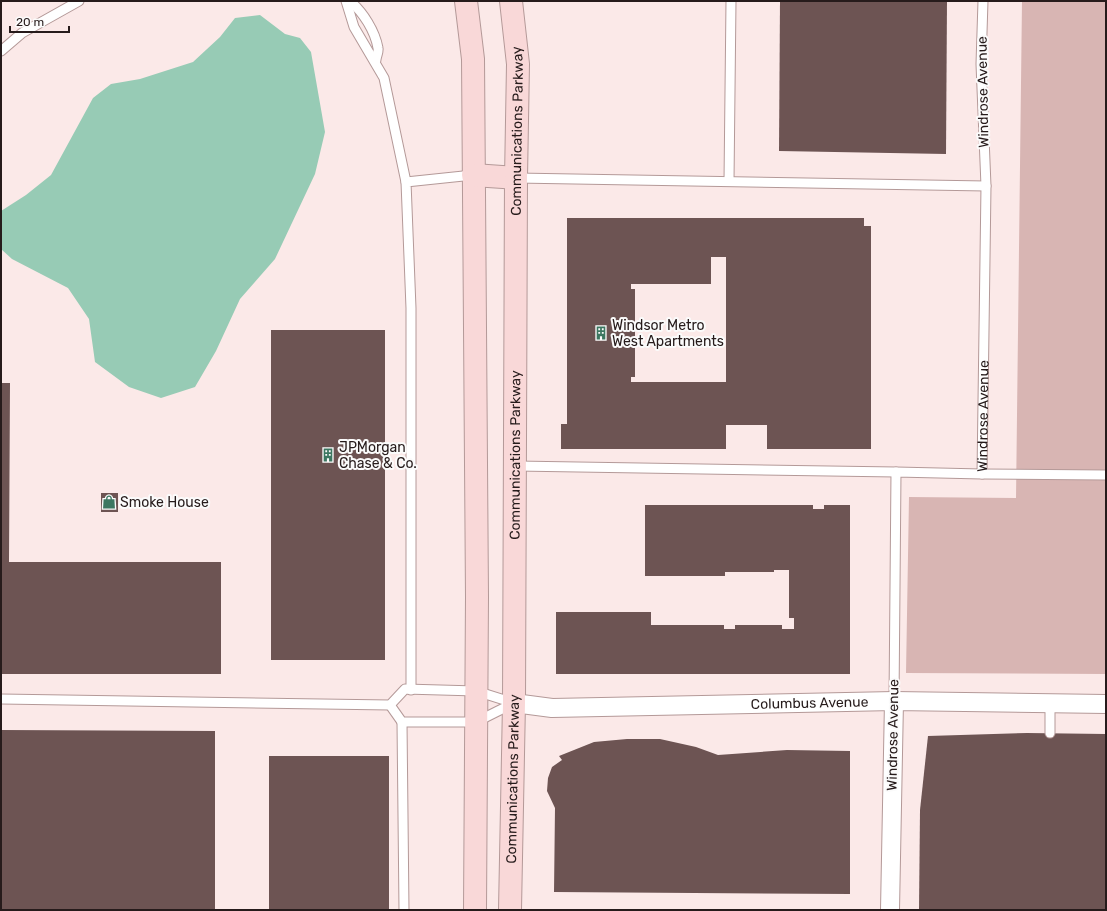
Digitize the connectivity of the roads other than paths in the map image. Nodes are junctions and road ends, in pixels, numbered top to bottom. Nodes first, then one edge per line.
1 (79, 1) edge
2 (346, 1) edge
3 (350, 1) edge
4 (466, 1) edge
5 (511, 1) edge
6 (731, 1) edge
7 (983, 1) edge
8 (1, 51) edge
9 (376, 60) junction
10 (473, 175) junction
11 (516, 178) junction
12 (729, 181) junction
13 (406, 182) junction
14 (986, 186) junction
15 (516, 466) junction
16 (896, 472) junction
17 (982, 474) junction
18 (1106, 475) edge
19 (411, 690) junction
20 (476, 691) junction
21 (1, 699) edge
22 (894, 701) junction
23 (514, 703) junction
24 (1050, 703) junction
25 (1106, 704) edge
26 (390, 705) junction
27 (402, 722) junction
28 (476, 722) junction
29 (1050, 733) dead end
30 (404, 910) edge
31 (475, 910) edge
32 (510, 910) edge
33 (890, 910) edge

1 - 8 lane
2 - 9 lane
3 - 9 lane
4 - 10 street
5 - 11 street, Communications Parkway
6 - 12 lane
7 - 14 lane, Windrose Avenue
9 - 13 lane
10 - 11 street
10 - 13 lane
10 - 20 street
11 - 12 lane
11 - 15 street, Communications Parkway
12 - 14 lane
13 - 19 lane
14 - 17 lane, Windrose Avenue
15 - 16 lane
15 - 23 street, Communications Parkway
16 - 17 lane, Windrose Avenue
16 - 22 lane, Windrose Avenue
17 - 18 lane
19 - 20 lane
19 - 26 lane
20 - 23 lane
20 - 28 street
21 - 26 lane
22 - 23 street, Columbus Avenue
22 - 24 street, Columbus Avenue
22 - 33 street, Windrose Avenue
23 - 28 lane
23 - 32 street, Communications Parkway
24 - 25 street, Columbus Avenue
24 - 29 lane
26 - 27 lane
27 - 28 lane
27 - 30 lane
28 - 31 street

